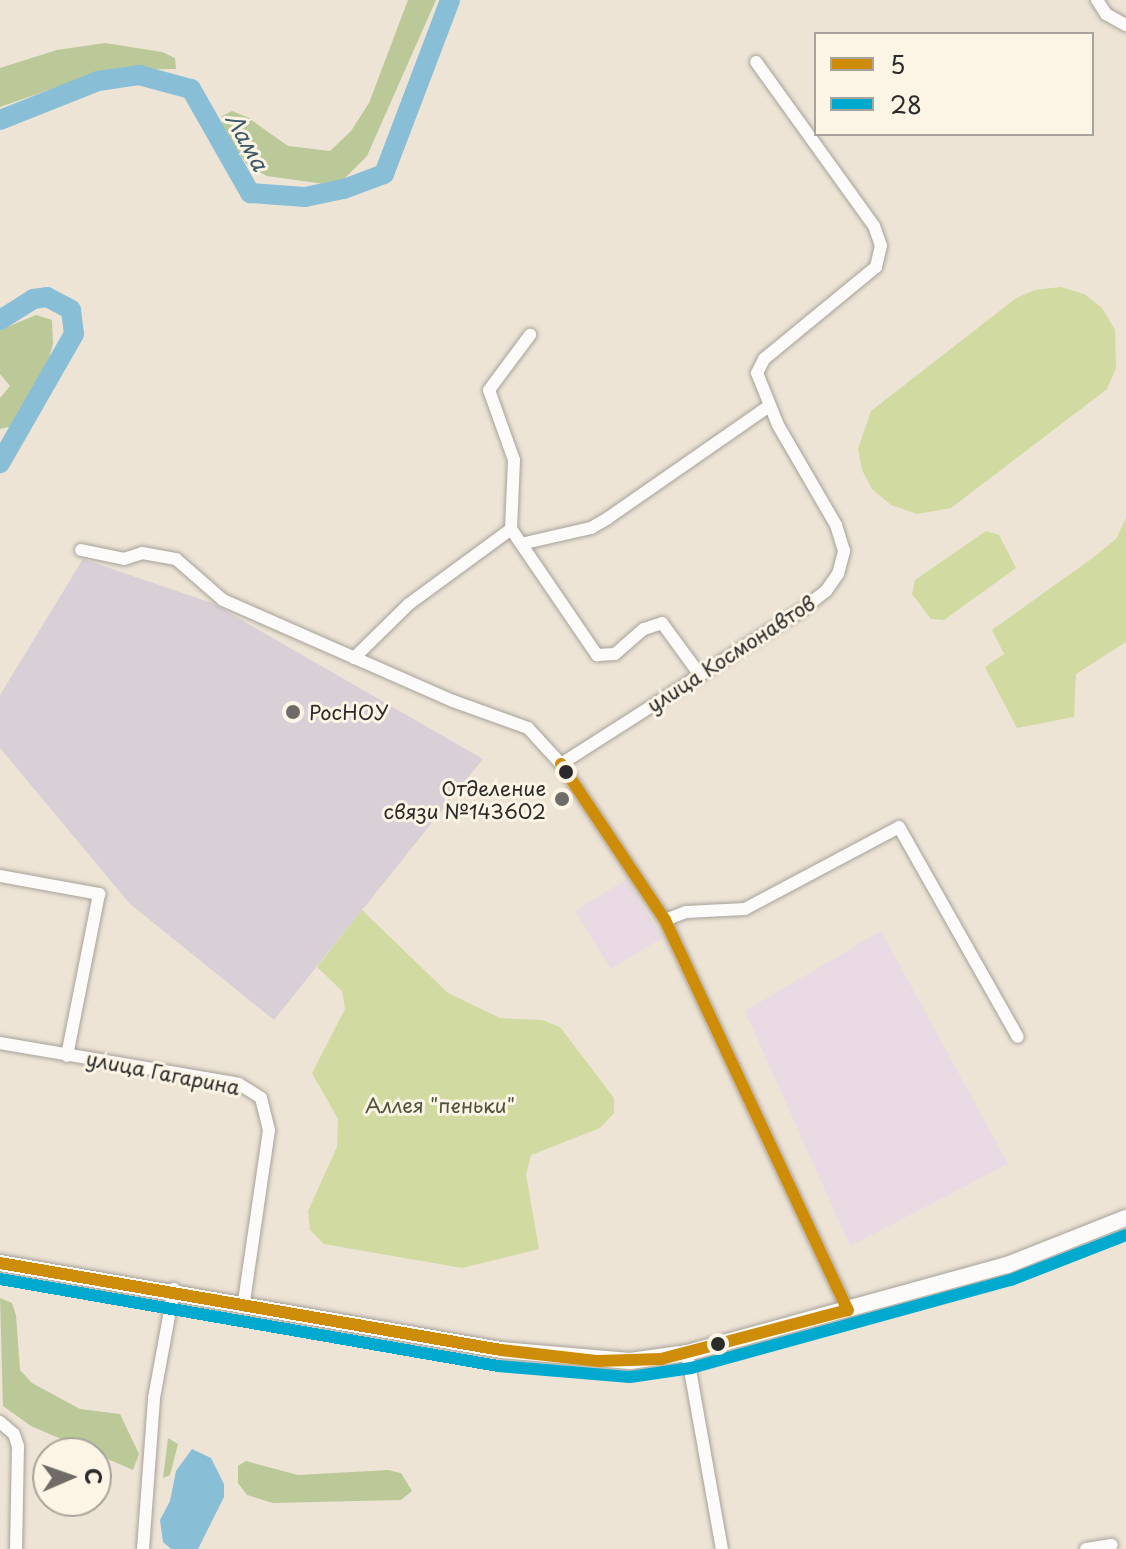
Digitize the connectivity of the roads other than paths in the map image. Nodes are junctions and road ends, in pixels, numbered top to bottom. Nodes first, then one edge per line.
1 (1097, 0) edge
2 (1126, 25) edge
3 (756, 62) dead end
4 (530, 335) dead end
5 (769, 406) junction
6 (511, 529) junction
7 (525, 543) junction
8 (81, 550) dead end
9 (354, 658) junction
10 (700, 675) junction
11 (561, 764) junction
12 (0, 876) edge
13 (665, 920) junction
14 (1018, 1037) dead end
15 (0, 1043) edge
16 (67, 1056) junction
17 (1126, 1218) edge
18 (0, 1263) edge
19 (174, 1289) junction
20 (244, 1302) junction
21 (848, 1310) junction
22 (687, 1353) junction
23 (0, 1422) edge
24 (1112, 1545) dead end
25 (16, 1549) edge
26 (143, 1549) edge
27 (722, 1549) edge
28 (1086, 1549) edge

1 - 2 street
3 - 5 street, улица Космонавтов
4 - 6 street
5 - 7 street
5 - 10 street, улица Космонавтов
6 - 7 street
6 - 9 street
7 - 10 street
8 - 9 street
9 - 11 street
10 - 11 street, улица Космонавтов
11 - 13 street
12 - 16 street
13 - 14 street
13 - 21 street
15 - 16 street, улица Гагарина
16 - 20 street, улица Гагарина
17 - 21 main road
18 - 19 main road
19 - 20 main road
19 - 26 street
20 - 22 main road
21 - 22 main road
22 - 27 street
23 - 25 street
24 - 28 street

